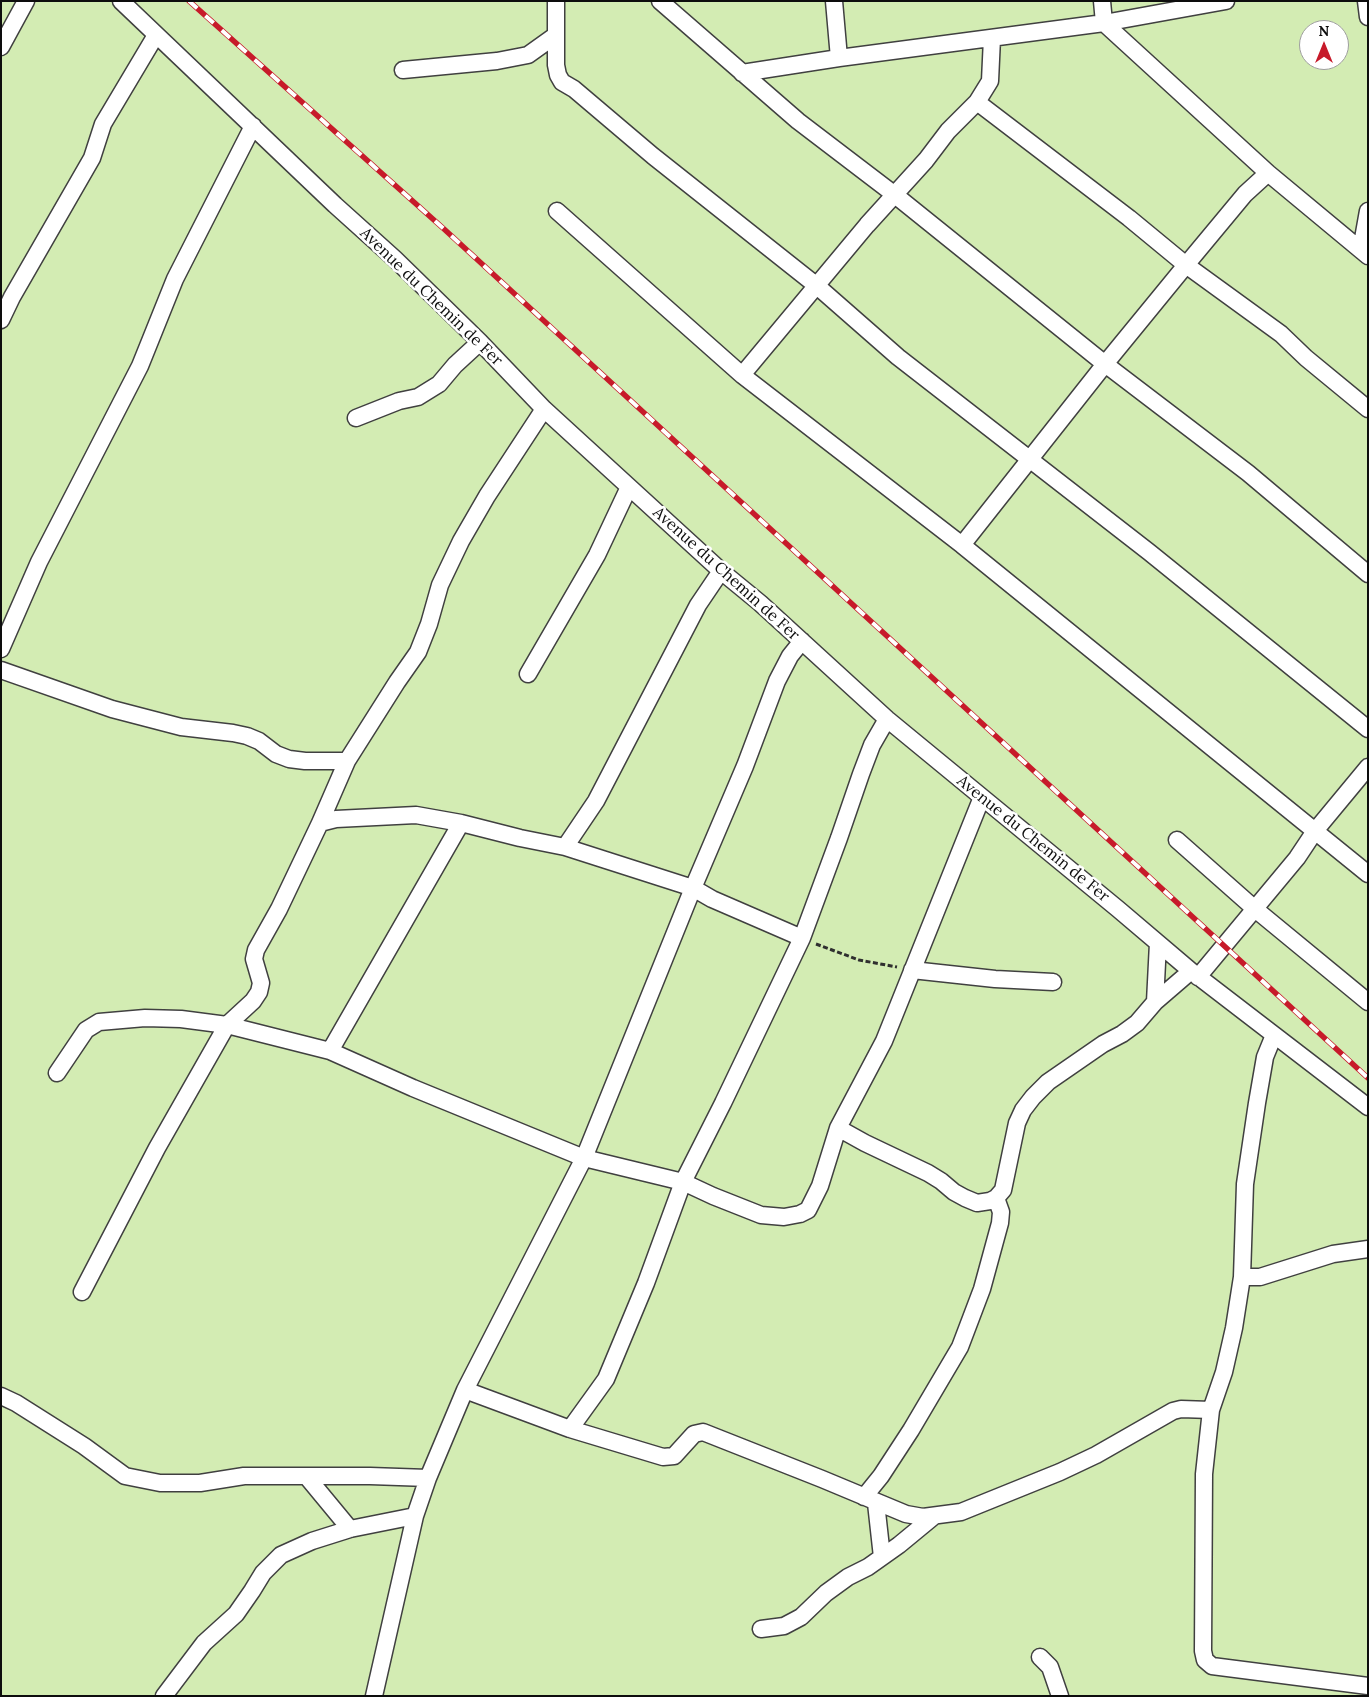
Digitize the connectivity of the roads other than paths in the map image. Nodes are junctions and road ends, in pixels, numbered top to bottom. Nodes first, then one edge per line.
1 (26, 1) edge
2 (121, 1) edge
3 (556, 1) edge
4 (660, 1) edge
5 (834, 1) edge
6 (1102, 1) edge
7 (1226, 1) edge
8 (1366, 1) edge
9 (1368, 17) edge
10 (1104, 23) junction
11 (156, 35) junction
12 (556, 35) junction
13 (992, 38) junction
14 (1, 47) edge
15 (839, 58) junction
16 (402, 70) dead end
17 (742, 73) junction
18 (976, 102) junction
19 (253, 126) junction
20 (1268, 172) junction
21 (895, 195) junction
22 (557, 211) dead end
23 (1368, 211) edge
24 (1364, 253) edge
25 (1186, 265) junction
26 (817, 286) junction
27 (1, 320) edge
28 (480, 342) junction
29 (1105, 364) junction
30 (742, 375) junction
31 (544, 409) junction
32 (1368, 409) edge
33 (356, 418) dead end
34 (1030, 459) junction
35 (629, 488) junction
36 (962, 546) junction
37 (721, 571) junction
38 (1368, 574) edge
39 (802, 641) junction
40 (1, 649) edge
41 (1, 670) edge
42 (528, 674) dead end
43 (888, 719) junction
44 (1368, 729) edge
45 (347, 761) junction
46 (1368, 767) edge
47 (982, 797) junction
48 (320, 823) junction
49 (461, 823) junction
50 (1315, 831) junction
51 (1177, 840) dead end
52 (565, 846) junction
53 (1368, 874) edge
54 (693, 888) junction
55 (1255, 909) junction
56 (802, 938) junction
57 (1158, 943) junction
58 (912, 970) junction
59 (1194, 974) junction
60 (1053, 982) dead end
61 (1155, 1002) junction
62 (1368, 1002) edge
63 (227, 1024) junction
64 (1274, 1035) junction
65 (330, 1051) junction
66 (56, 1073) dead end
67 (1368, 1107) edge
68 (838, 1128) junction
69 (584, 1158) junction
70 (683, 1182) junction
71 (996, 1198) junction
72 (1368, 1249) edge
73 (1242, 1277) junction
74 (82, 1292) dead end
75 (466, 1390) junction
76 (1, 1396) edge
77 (1211, 1410) junction
78 (570, 1429) junction
79 (307, 1477) junction
80 (428, 1478) junction
81 (870, 1500) junction
82 (415, 1516) junction
83 (932, 1517) junction
84 (350, 1529) junction
85 (882, 1557) junction
86 (761, 1629) dead end
87 (1040, 1657) dead end
88 (1368, 1686) edge
89 (164, 1696) edge
90 (374, 1696) edge
91 (1060, 1696) edge

1 - 14 street
2 - 11 street, Avenue du Chemin de Fer
3 - 12 street
4 - 17 street
5 - 15 street
6 - 10 street
7 - 10 street
8 - 9 street
10 - 13 street
10 - 20 street
11 - 19 street, Avenue du Chemin de Fer
11 - 27 street
12 - 16 street
12 - 26 street
13 - 15 street
13 - 18 street
15 - 17 street
17 - 21 street
18 - 21 street
18 - 25 street
19 - 28 street, Avenue du Chemin de Fer
19 - 40 street
20 - 24 street
20 - 25 street
21 - 26 street
21 - 29 street
22 - 30 street
23 - 24 street
25 - 29 street
25 - 32 street
26 - 30 street
26 - 34 street
28 - 31 street, Avenue du Chemin de Fer
28 - 33 street
29 - 34 street
29 - 38 street
30 - 36 street
31 - 35 street, Avenue du Chemin de Fer
31 - 45 street
34 - 36 street
34 - 44 street
35 - 37 street, Avenue du Chemin de Fer
35 - 42 street
36 - 50 street
37 - 39 street, Avenue du Chemin de Fer
37 - 52 street
39 - 43 street, Avenue du Chemin de Fer
39 - 54 street
41 - 45 street
43 - 47 street, Avenue du Chemin de Fer
43 - 56 street
45 - 48 street
46 - 50 street
47 - 57 street, Avenue du Chemin de Fer
47 - 58 street
48 - 49 street
48 - 63 street
49 - 52 street
49 - 65 street
50 - 53 street
50 - 55 street
51 - 55 street
52 - 54 street
54 - 56 street
54 - 69 street
55 - 59 street
55 - 62 street
56 - 70 street
57 - 59 street, Avenue du Chemin de Fer
57 - 61 street
58 - 60 street
58 - 68 street
59 - 61 street
59 - 64 street, Avenue du Chemin de Fer
61 - 71 street
63 - 65 street
63 - 66 street
63 - 74 street
64 - 67 street, Avenue du Chemin de Fer
64 - 73 street
65 - 69 street
68 - 70 street
68 - 71 street
69 - 70 street
69 - 75 street
70 - 78 street
71 - 81 street
72 - 73 street
73 - 77 street
75 - 78 street
75 - 80 street
76 - 79 street
77 - 83 street
77 - 88 street
78 - 81 street
79 - 80 street
79 - 84 street
80 - 82 street
81 - 83 street
81 - 85 street
82 - 84 street
82 - 90 street
83 - 85 street
84 - 89 street
85 - 86 street
87 - 91 street

